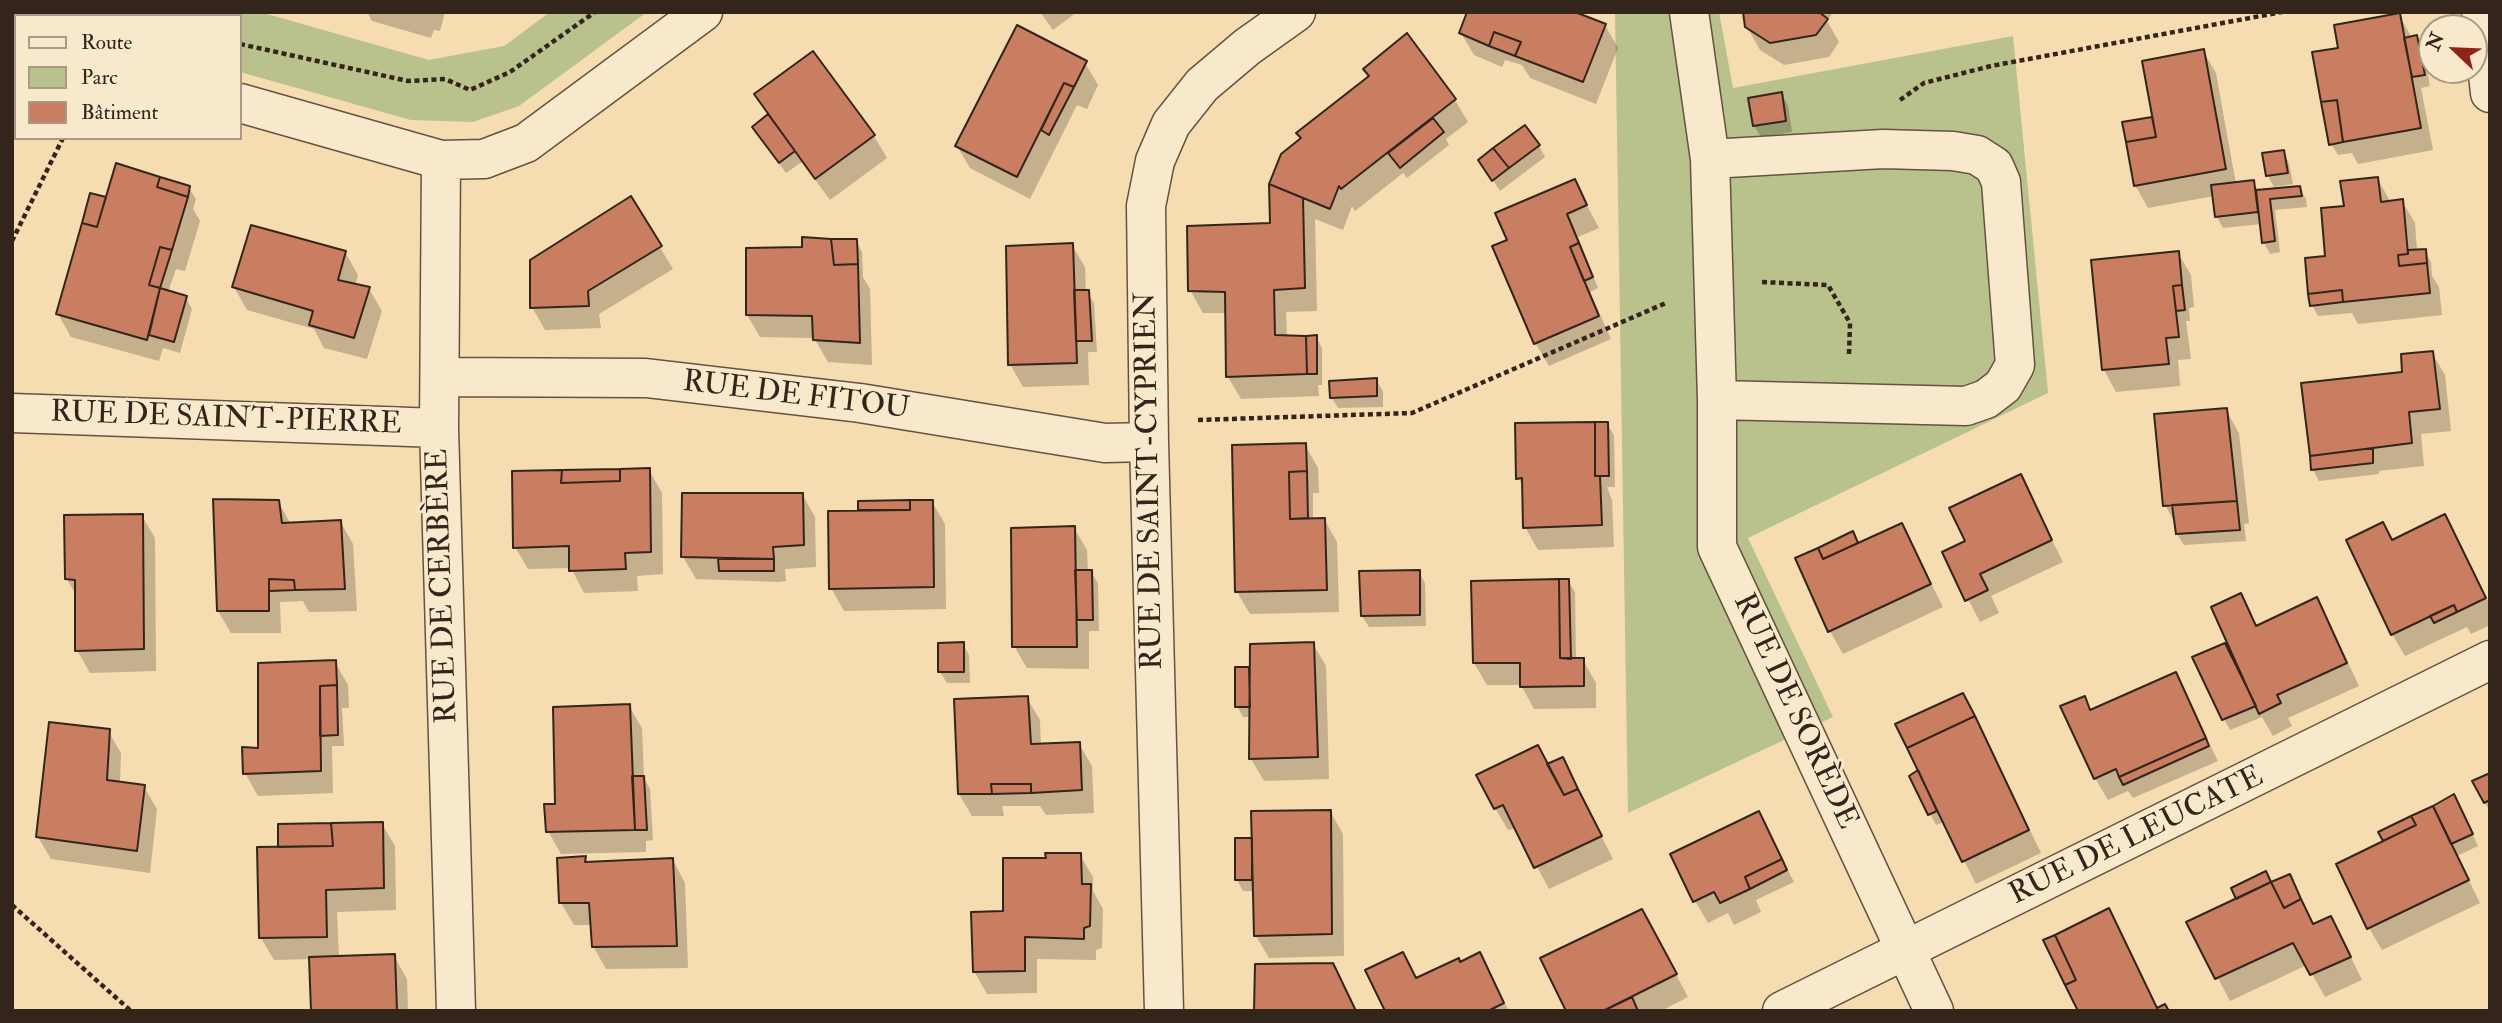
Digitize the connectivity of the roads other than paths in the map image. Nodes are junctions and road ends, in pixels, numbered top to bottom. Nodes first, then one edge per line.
1 (703, 12) edge
2 (1296, 12) edge
3 (1689, 12) edge
4 (2481, 12) edge
5 (2490, 93) edge
6 (242, 104) edge
7 (1710, 159) junction
8 (440, 160) junction
9 (440, 377) junction
10 (1717, 400) junction
11 (12, 413) edge
12 (439, 428) junction
13 (1149, 432) junction
14 (2490, 660) edge
15 (1905, 951) junction
16 (456, 1011) edge
17 (1164, 1011) edge
18 (1782, 1011) edge
19 (1934, 1011) edge

1 - 8 street
2 - 13 street, RUE DE SAINT-CYPRIEN
3 - 7 street, RUE DE SORÈDE
4 - 5 street
6 - 8 street
7 - 10 street, RUE DE SORÈDE
7 - 10 street
8 - 9 street, RUE DE CERBÈRE
9 - 12 street, RUE DE CERBÈRE
9 - 13 street, RUE DE FITOU
10 - 15 street, RUE DE SORÈDE
11 - 12 street, RUE DE SAINT-PIERRE
12 - 16 street, RUE DE CERBÈRE
13 - 17 street, RUE DE SAINT-CYPRIEN
14 - 15 street, RUE DE LEUCATE
15 - 18 street, RUE DE LEUCATE
15 - 19 street, RUE DE SORÈDE

